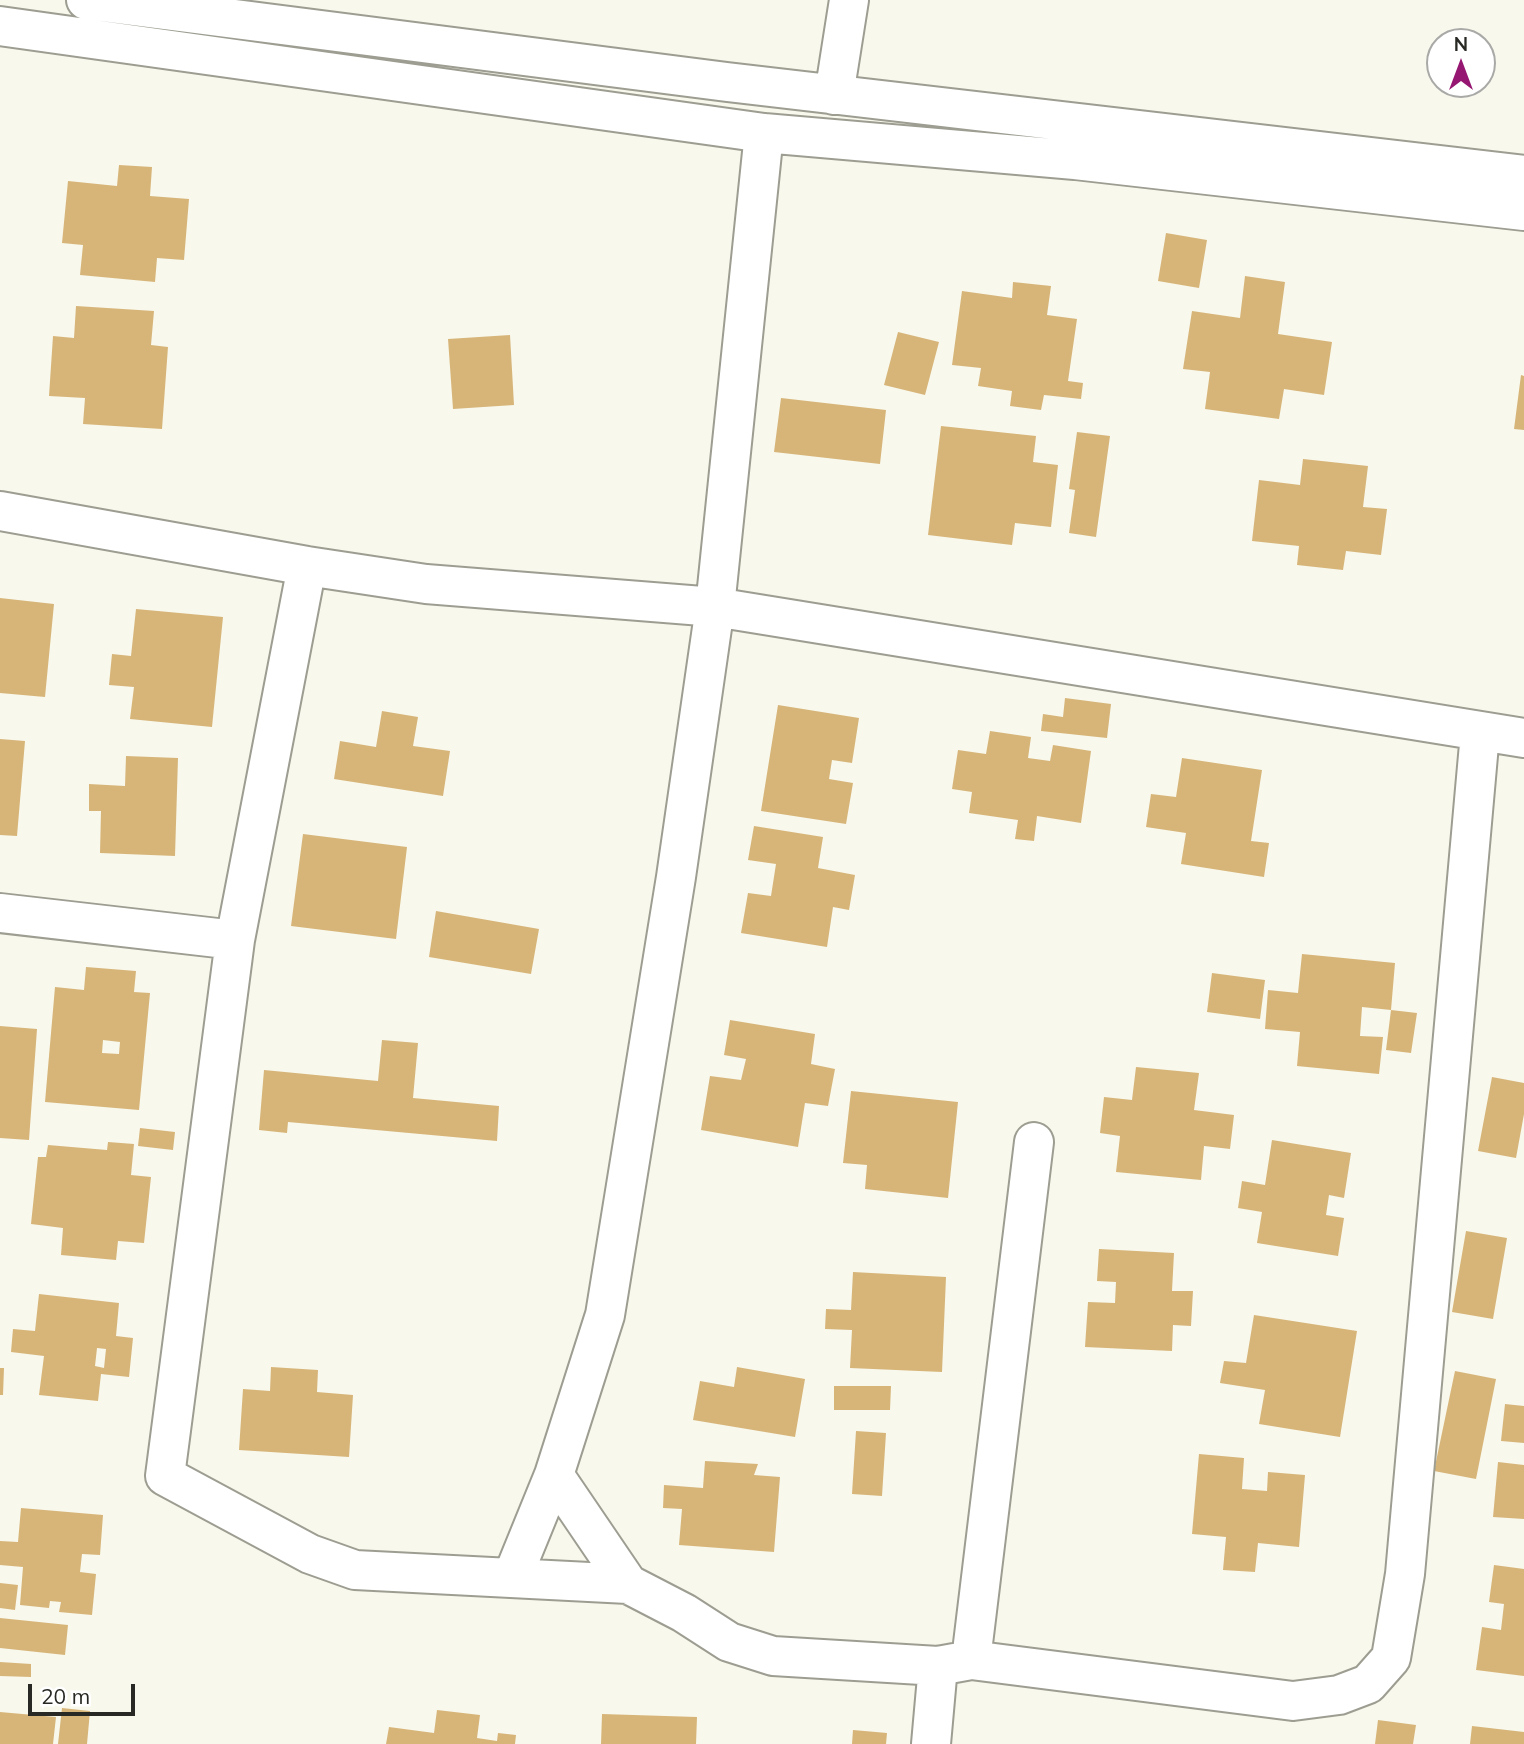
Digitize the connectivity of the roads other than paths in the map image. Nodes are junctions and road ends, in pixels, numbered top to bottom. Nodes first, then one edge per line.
1 (86, 0) edge
2 (849, 0) edge
3 (0, 26) edge
4 (834, 95) junction
5 (764, 133) junction
6 (1524, 175) edge
7 (1524, 211) edge
8 (0, 511) edge
9 (307, 566) junction
10 (715, 607) junction
11 (1480, 733) junction
12 (1524, 738) edge
13 (0, 913) edge
14 (234, 940) junction
15 (1034, 1142) dead end
16 (554, 1475) junction
17 (512, 1578) junction
18 (628, 1584) junction
19 (954, 1663) junction
20 (931, 1744) edge

1 - 4 street
2 - 4 street
3 - 5 street
4 - 6 street
5 - 7 street
5 - 10 street
8 - 9 street
9 - 10 street
9 - 14 street
10 - 11 street
10 - 16 street
11 - 12 street
11 - 19 street
13 - 14 street
14 - 17 street
15 - 19 street
16 - 17 street
16 - 18 street
17 - 18 street
18 - 19 street
19 - 20 street

